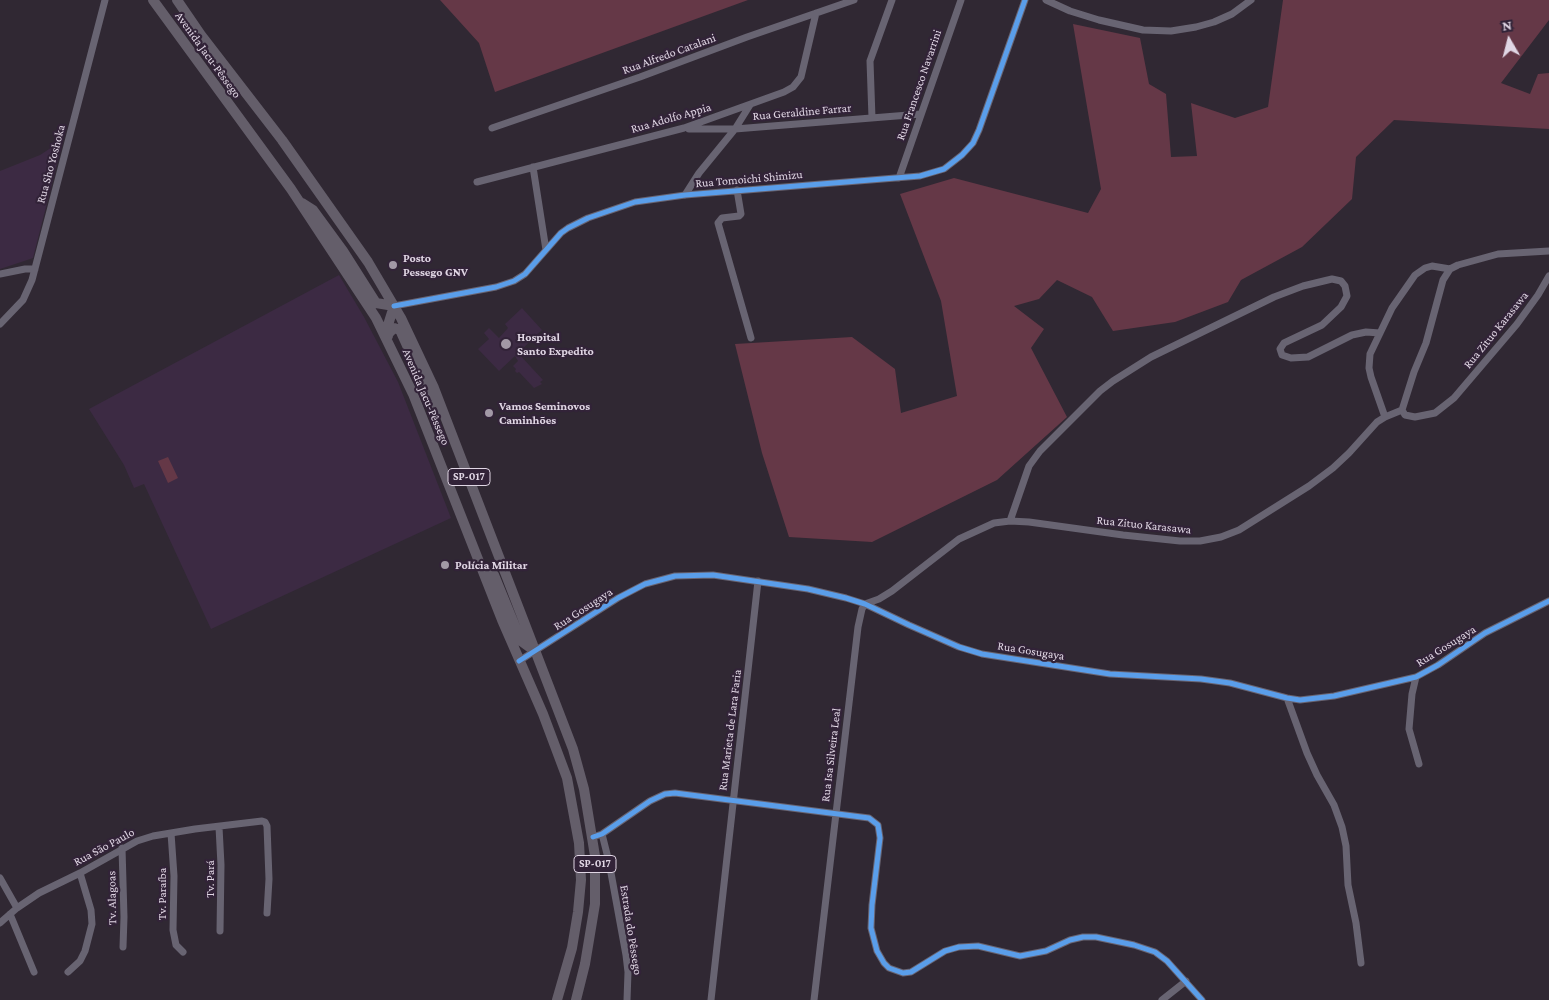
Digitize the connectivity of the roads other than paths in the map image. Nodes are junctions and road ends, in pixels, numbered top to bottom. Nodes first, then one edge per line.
1 (105, 0) edge
2 (153, 0) edge
3 (178, 0) edge
4 (854, 0) edge
5 (892, 0) edge
6 (961, 0) edge
7 (1025, 0) edge
8 (1046, 0) edge
9 (1251, 0) edge
10 (816, 13) junction
11 (750, 105) junction
12 (921, 114) junction
13 (872, 118) junction
14 (492, 128) dead end
15 (684, 128) junction
16 (735, 129) junction
17 (533, 167) junction
18 (899, 178) junction
19 (477, 182) dead end
20 (737, 190) junction
21 (684, 195) junction
22 (299, 202) junction
23 (328, 231) junction
24 (546, 250) junction
25 (1549, 251) edge
26 (35, 269) junction
27 (1450, 269) junction
28 (0, 274) edge
29 (1549, 276) edge
30 (384, 289) junction
31 (394, 306) junction
32 (0, 324) edge
33 (1380, 333) junction
34 (388, 338) junction
35 (750, 338) dead end
36 (1403, 411) junction
37 (444, 413) junction
38 (1385, 417) junction
39 (1010, 521) junction
40 (481, 566) junction
41 (758, 581) junction
42 (1549, 601) edge
43 (865, 604) junction
44 (536, 652) junction
45 (520, 661) junction
46 (1416, 677) junction
47 (527, 679) junction
48 (1287, 698) junction
49 (566, 730) junction
50 (1419, 764) dead end
51 (733, 800) junction
52 (835, 812) junction
53 (219, 827) junction
54 (171, 833) junction
55 (597, 835) junction
56 (122, 848) junction
57 (80, 873) junction
58 (0, 878) edge
59 (17, 908) junction
60 (267, 913) dead end
61 (10, 914) junction
62 (0, 923) edge
63 (220, 931) dead end
64 (123, 947) dead end
65 (183, 952) dead end
66 (1361, 963) dead end
67 (34, 972) dead end
68 (68, 972) dead end
69 (1186, 981) junction
70 (557, 1000) edge
71 (576, 1000) edge
72 (627, 1000) edge
73 (711, 1000) edge
74 (814, 1000) edge
75 (1162, 1000) edge
76 (1202, 1000) edge

1 - 26 street, Rua Sho Yoshoka
2 - 22 highway, Avenida Jacu-Pêssego / SP-017
3 - 30 highway, Avenida Jacu-Pêssego / SP-017
4 - 10 street, Rua Alfredo Catalani
5 - 13 street
6 - 12 street, Rua Francesco Navarrini
7 - 18 street, Rua Tomoichi Shimizu
8 - 9 street
10 - 11 street, Rua Adolfo Appia
10 - 14 street, Rua Alfredo Catalani
11 - 15 street, Rua Adolfo Appia
11 - 16 street
12 - 13 street, Rua Geraldine Farrar
12 - 18 street, Rua Francesco Navarrini
13 - 16 street, Rua Geraldine Farrar
15 - 16 street, Rua Geraldine Farrar
15 - 17 street, Rua Adolfo Appia
16 - 21 street
17 - 19 street, Rua Adolfo Appia
17 - 24 street
18 - 20 street, Rua Tomoichi Shimizu
20 - 21 street, Rua Tomoichi Shimizu
20 - 35 street
21 - 24 street, Rua Tomoichi Shimizu
22 - 23 highway
22 - 34 highway, Avenida Jacu-Pêssego / SP-017
23 - 30 highway
23 - 31 highway
24 - 31 street, Rua Tomoichi Shimizu
25 - 27 street
26 - 28 street
26 - 32 street, Rua Sho Yoshoka
27 - 33 street
27 - 36 street
29 - 36 street, Rua Zituo Karasawa
30 - 31 highway, Avenida Jacu-Pêssego / SP-017
31 - 34 highway
31 - 37 highway, Avenida Jacu-Pêssego / SP-017
33 - 38 street
33 - 39 street
34 - 37 highway
34 - 40 highway, Avenida Jacu-Pêssego / SP-017
36 - 38 street, Rua Zituo Karasawa
37 - 44 highway, Avenida Jacu-Pêssego / SP-017
38 - 39 street, Rua Zituo Karasawa
39 - 43 street, Rua Zituo Karasawa
40 - 44 highway
40 - 45 highway, Avenida Jacu-Pêssego / SP-017
41 - 43 street, Rua Gosugaya
41 - 44 street, Rua Gosugaya
41 - 51 street, Rua Marieta de Lara Faria
42 - 46 street, Rua Gosugaya
43 - 48 street, Rua Gosugaya
43 - 52 street, Rua Isa Silveira Leal
44 - 45 street, Rua Gosugaya
44 - 49 highway, Avenida Jacu-Pêssego / SP-017
45 - 47 highway, Avenida Jacu-Pêssego / SP-017
46 - 48 street, Rua Gosugaya
46 - 50 street
47 - 49 highway
47 - 70 highway, Avenida Jacu-Pêssego / SP-017
48 - 66 street
49 - 55 highway, Avenida Jacu-Pêssego / SP-017
51 - 52 street
51 - 55 street
51 - 73 street, Rua Marieta de Lara Faria
52 - 69 street
52 - 74 street, Rua Isa Silveira Leal
53 - 54 street, Rua São Paulo
53 - 60 street, Rua São Paulo
53 - 63 street, Tv. Pará
54 - 56 street, Rua São Paulo
54 - 65 street, Tv. Paraíba
55 - 71 highway, Avenida Jacu-Pêssego / SP-017
55 - 72 street, Estrada do Pêssego
56 - 57 street, Rua São Paulo
56 - 64 street, Tv. Alagoas
57 - 59 street, Rua São Paulo
57 - 68 street
58 - 59 street
59 - 61 street, Rua São Paulo
61 - 62 street, Rua São Paulo
61 - 67 street
69 - 75 street
69 - 76 street

